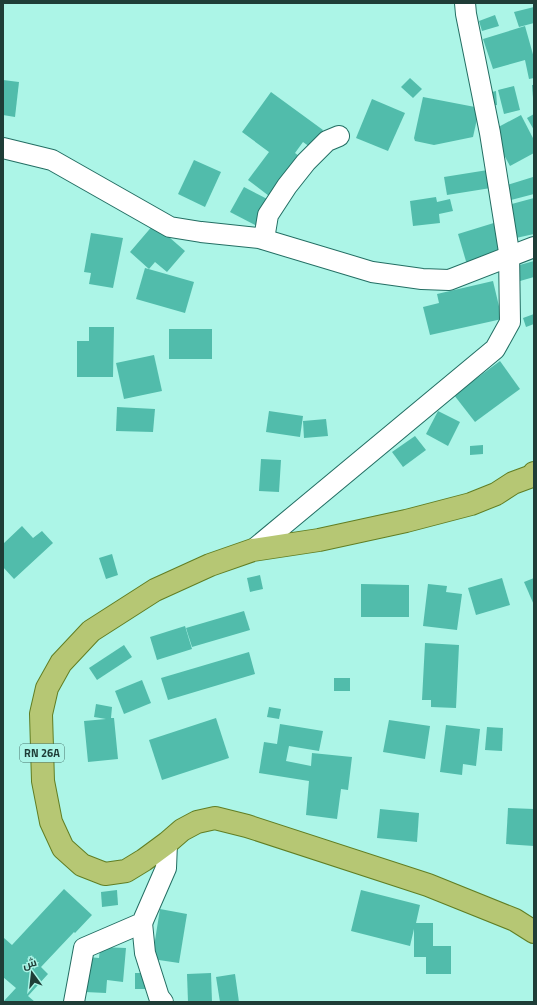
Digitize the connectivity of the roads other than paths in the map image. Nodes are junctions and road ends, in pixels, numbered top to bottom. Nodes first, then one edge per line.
1 (465, 3) edge
2 (339, 136) dead end
3 (3, 148) edge
4 (264, 239) junction
5 (534, 247) edge
6 (509, 257) junction
7 (533, 476) edge
8 (253, 550) junction
9 (167, 843) junction
10 (142, 923) junction
11 (534, 932) edge
12 (74, 1002) edge
13 (163, 1002) edge

1 - 6 street
2 - 4 street
3 - 4 street
4 - 6 street
5 - 6 street
6 - 8 street
7 - 8 main road, RN 26A
8 - 9 main road, RN 26A
9 - 10 street
9 - 11 main road, RN 26A
10 - 12 street
10 - 13 street

